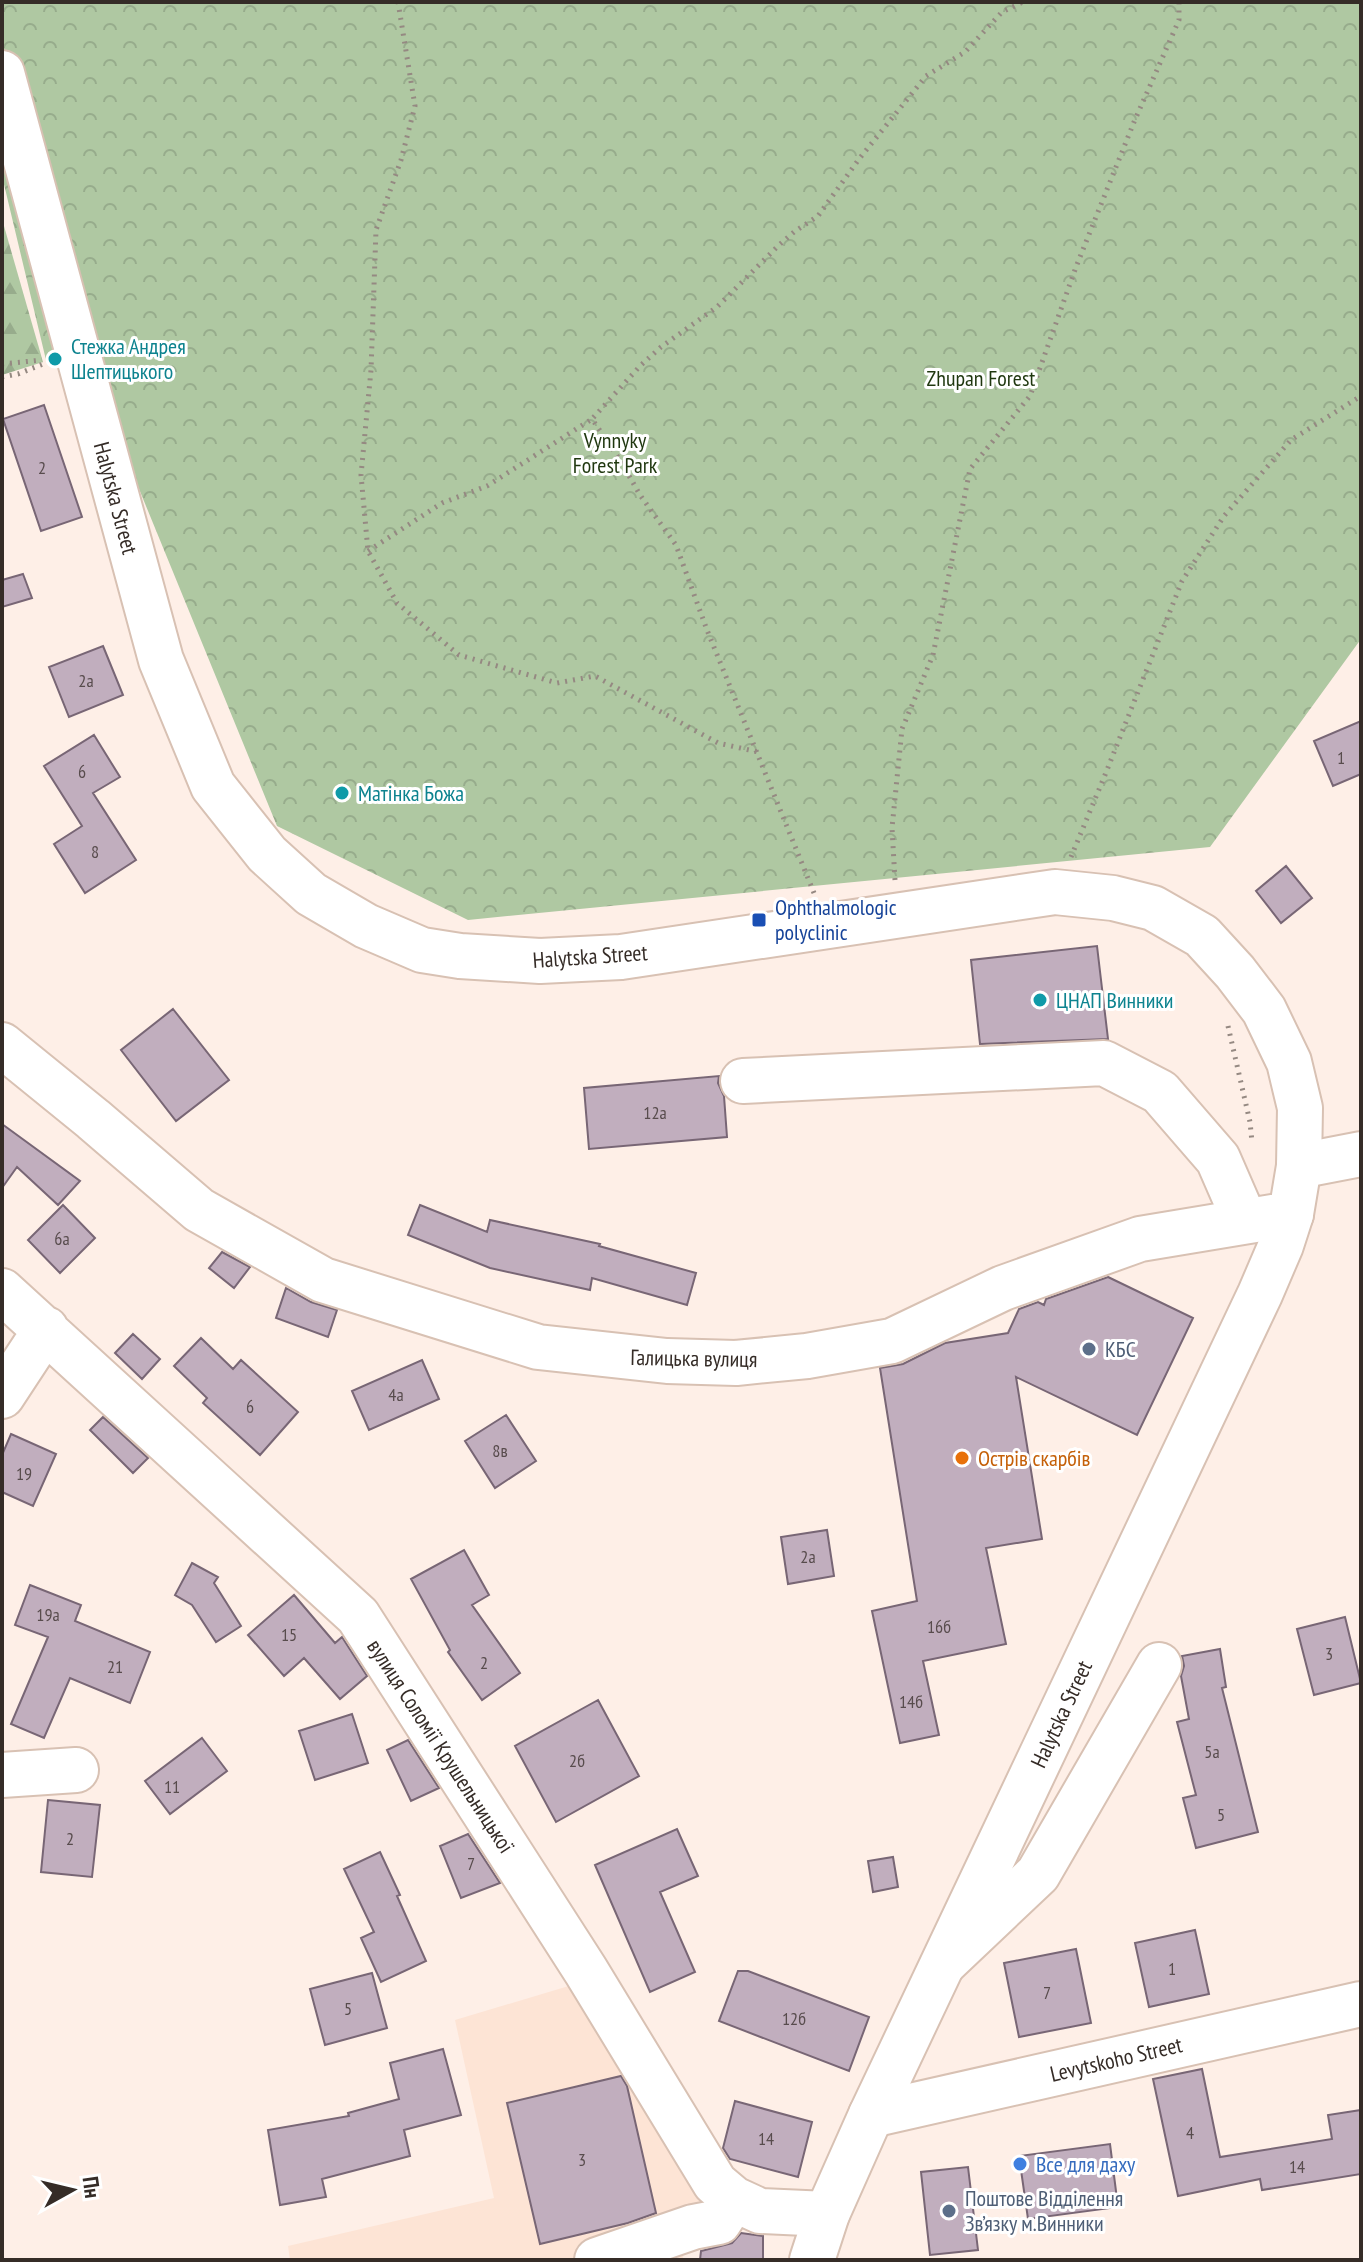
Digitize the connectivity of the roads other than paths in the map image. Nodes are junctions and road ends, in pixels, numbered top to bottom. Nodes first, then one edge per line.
1 (2, 73) edge
2 (2, 1045) edge
3 (743, 1081) dead end
4 (1361, 1154) edge
5 (1299, 1166) junction
6 (1291, 1214) junction
7 (1245, 1221) junction
8 (2, 1291) edge
9 (46, 1329) junction
10 (2, 1396) edge
11 (1159, 1665) dead end
12 (76, 1770) dead end
13 (2, 1775) edge
14 (943, 1963) junction
15 (1361, 2004) edge
16 (871, 2115) junction
17 (734, 2199) junction
18 (827, 2214) junction
19 (597, 2260) edge
20 (812, 2260) edge

1 - 5 street, Halytska Street
2 - 7 street, Галицька вулиця
3 - 7 street
4 - 5 street
5 - 6 street, Halytska Street
6 - 7 street, Галицька вулиця
6 - 14 street, Halytska Street
8 - 9 street, вулиця Соломії Крушельницької
9 - 10 street
9 - 17 street, вулиця Соломії Крушельницької
11 - 14 street
12 - 13 street
14 - 16 street, Halytska Street
15 - 16 street, Levytskoho Street
16 - 18 street, Halytska Street
17 - 18 street, вулиця Соломії Крушельницької
17 - 19 street
18 - 20 street, Halytska Street

